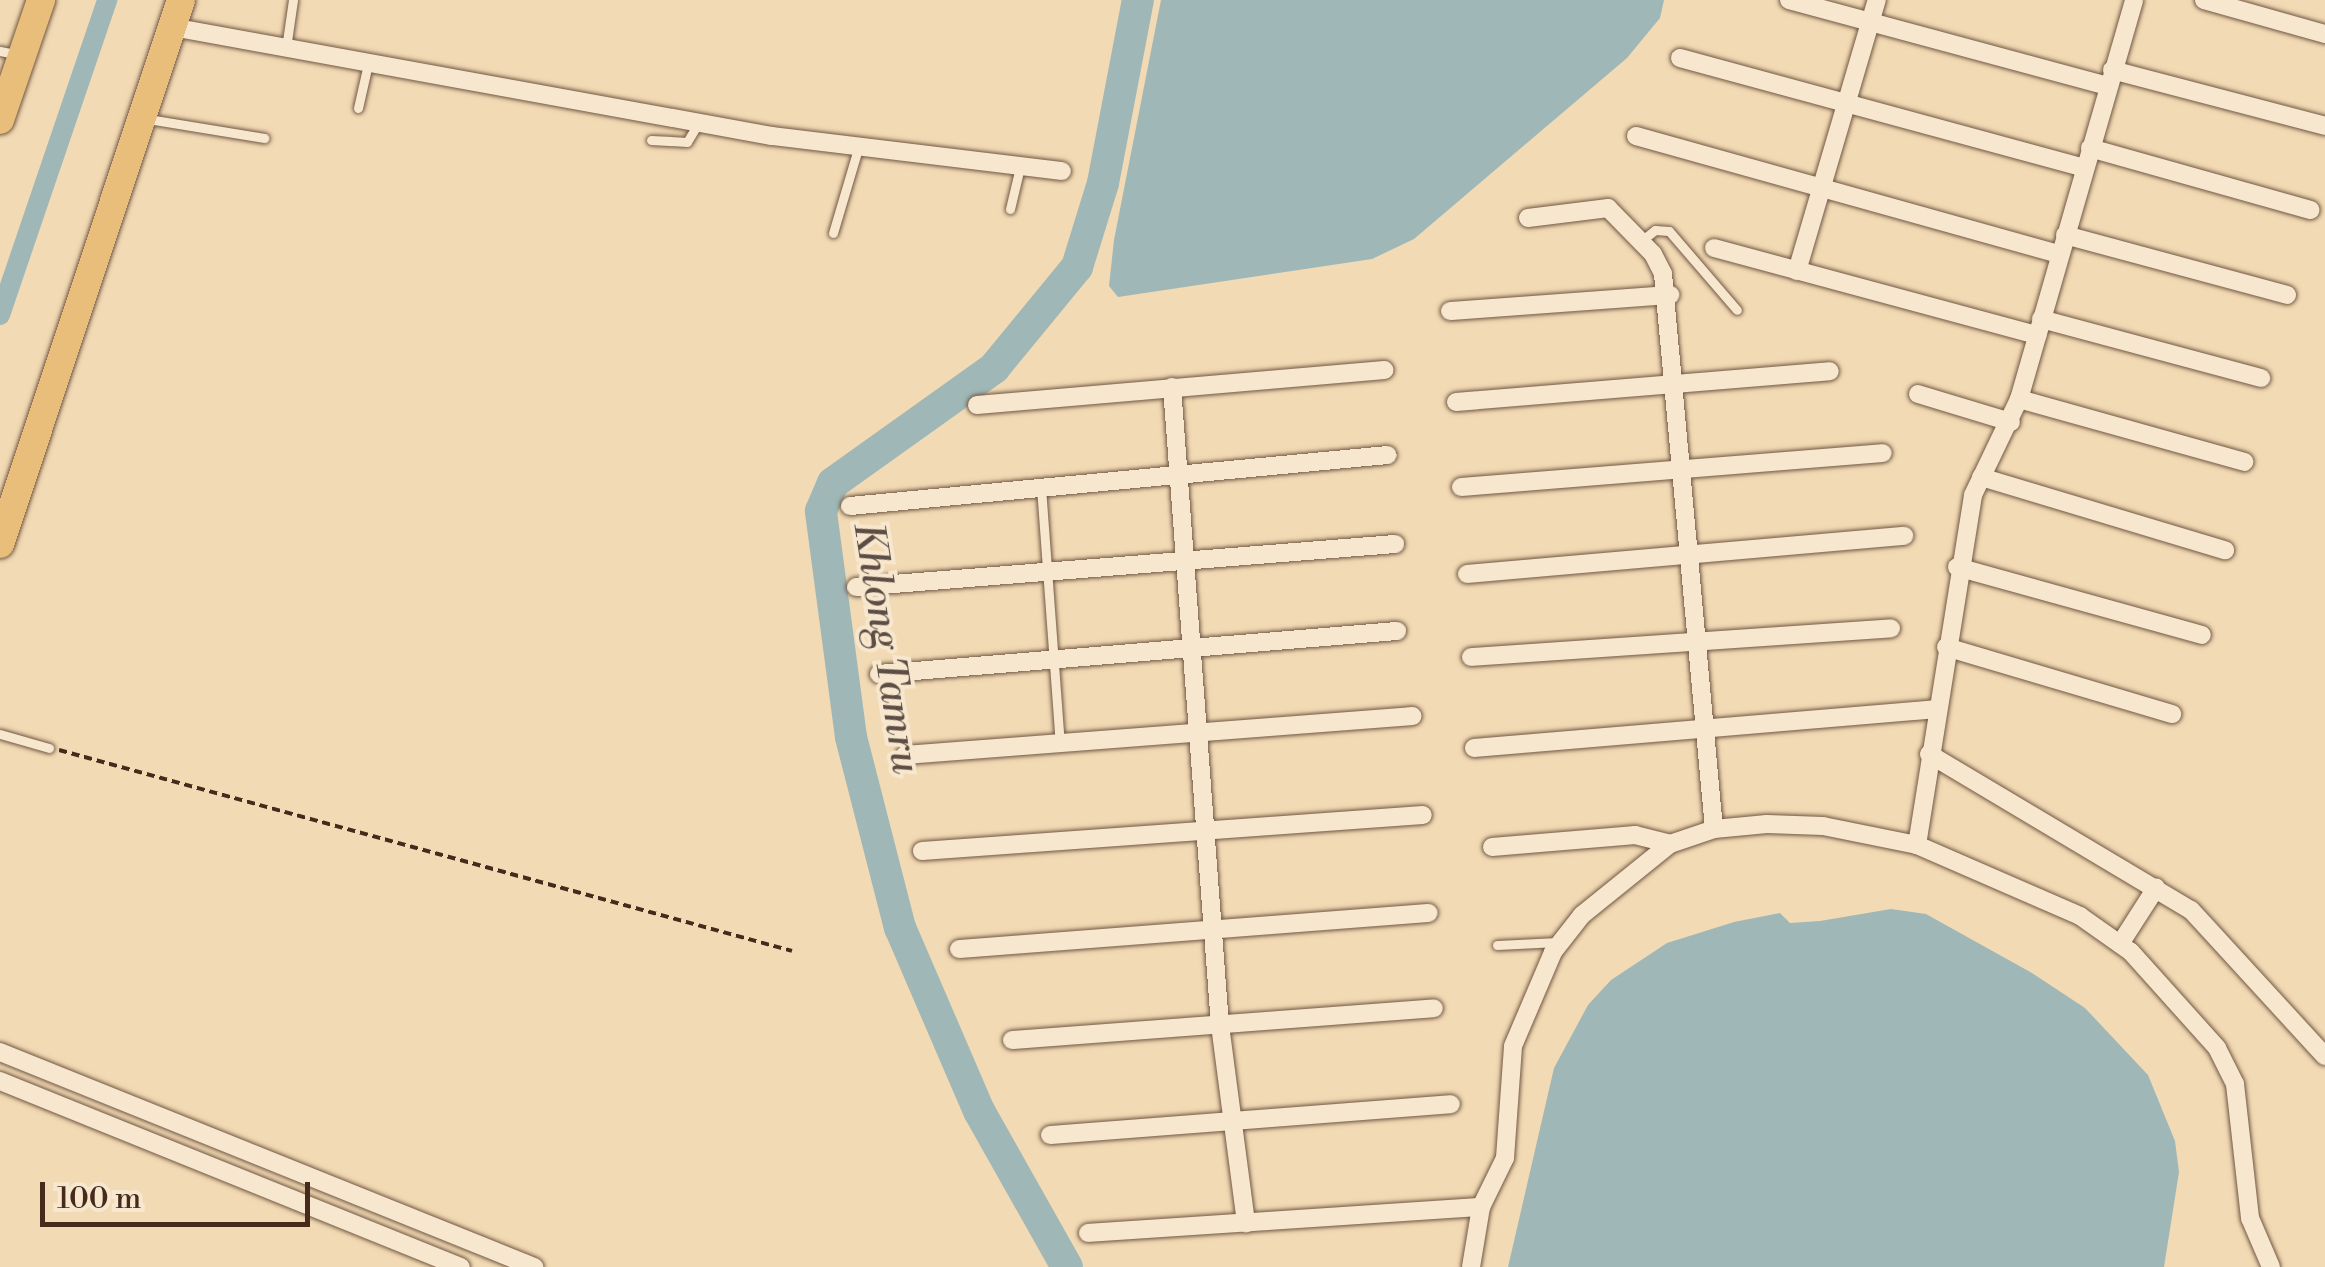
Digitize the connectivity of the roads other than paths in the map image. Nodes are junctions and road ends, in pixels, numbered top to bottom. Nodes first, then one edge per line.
1 (41, 0) edge
2 (292, 0) edge
3 (1789, 0) edge
4 (1876, 0) edge
5 (2134, 0) edge
6 (2204, 0) edge
7 (176, 14) edge
8 (1870, 22) junction
9 (2325, 34) edge
10 (286, 48) junction
11 (11, 53) edge
12 (1680, 58) dead end
13 (368, 64) junction
14 (2110, 78) junction
15 (1846, 102) junction
16 (358, 108) dead end
17 (142, 118) junction
18 (0, 120) edge
19 (698, 124) junction
20 (2325, 126) edge
21 (1636, 136) dead end
22 (264, 138) dead end
23 (651, 140) dead end
24 (859, 142) junction
25 (2090, 148) junction
26 (1021, 165) junction
27 (2084, 168) junction
28 (1062, 170) dead end
29 (1820, 187) junction
30 (1010, 209) dead end
31 (2310, 210) dead end
32 (1528, 218) dead end
33 (832, 233) dead end
34 (2066, 234) junction
35 (1642, 240) junction
36 (1714, 248) dead end
37 (2060, 254) junction
38 (1797, 271) junction
39 (1670, 295) junction
40 (2288, 296) dead end
41 (1738, 310) dead end
42 (1450, 311) dead end
43 (2039, 327) junction
44 (1384, 370) dead end
45 (1830, 371) dead end
46 (2261, 378) dead end
47 (1676, 382) junction
48 (1172, 387) junction
49 (1918, 394) dead end
50 (2019, 399) junction
51 (1456, 402) dead end
52 (977, 405) dead end
53 (2011, 422) junction
54 (1882, 452) dead end
55 (1388, 456) dead end
56 (2244, 462) dead end
57 (1686, 465) junction
58 (1179, 474) junction
59 (1982, 477) junction
60 (1041, 487) junction
61 (1460, 487) dead end
62 (850, 506) dead end
63 (1904, 536) dead end
64 (0, 544) edge
65 (1395, 544) dead end
66 (2225, 550) dead end
67 (1694, 556) junction
68 (1186, 559) junction
69 (1957, 567) junction
70 (1047, 571) junction
71 (1467, 574) dead end
72 (856, 587) dead end
73 (1892, 628) dead end
74 (1398, 631) dead end
75 (1700, 636) junction
76 (2202, 636) dead end
77 (1192, 645) junction
78 (1946, 647) junction
79 (1471, 657) dead end
80 (1053, 658) junction
81 (879, 674) dead end
82 (1934, 709) junction
83 (2172, 714) dead end
84 (1413, 716) dead end
85 (1705, 728) junction
86 (0, 734) edge
87 (1198, 734) junction
88 (1060, 744) junction
89 (50, 748) road end
90 (1474, 748) dead end
91 (1929, 754) junction
92 (905, 755) dead end
93 (1423, 815) dead end
94 (1714, 828) junction
95 (1206, 831) junction
96 (1670, 844) junction
97 (1918, 846) junction
98 (1492, 848) dead end
99 (922, 851) dead end
100 (2156, 888) junction
101 (1429, 912) dead end
102 (1213, 930) junction
103 (1561, 942) junction
104 (2120, 944) junction
105 (1497, 945) dead end
106 (959, 949) dead end
107 (1434, 1008) dead end
108 (1220, 1025) junction
109 (1012, 1040) dead end
110 (0, 1052) edge
111 (2325, 1056) edge
112 (37, 1068) junction
113 (0, 1081) edge
114 (26, 1092) junction
115 (1451, 1104) dead end
116 (1230, 1120) junction
117 (1050, 1135) dead end
118 (311, 1181) junction
119 (302, 1205) junction
120 (1481, 1207) junction
121 (1246, 1223) junction
122 (1088, 1233) dead end
123 (461, 1267) edge
124 (534, 1267) edge
125 (1471, 1267) edge
126 (2271, 1267) edge

1 - 11 main road
2 - 10 lane
3 - 8 street
4 - 8 street
5 - 14 street
6 - 9 street
7 - 10 street
7 - 17 main road
8 - 14 street
8 - 15 street
10 - 13 street
11 - 18 main road
12 - 15 street
13 - 16 lane
13 - 19 street
14 - 20 street
14 - 25 street
15 - 27 street
15 - 29 street
17 - 22 lane
17 - 64 main road
19 - 23 lane
19 - 24 street
21 - 29 street
24 - 26 street
24 - 33 lane
25 - 27 street
25 - 31 street
26 - 28 street
26 - 30 lane
27 - 34 street
29 - 37 street
29 - 38 street
32 - 35 street
34 - 37 street
34 - 40 street
35 - 39 street
35 - 41 lane
36 - 38 street
37 - 43 street
38 - 43 street
39 - 42 street
39 - 47 street
43 - 46 street
43 - 50 street
44 - 48 street
45 - 47 street
47 - 51 street
47 - 57 street
48 - 52 street
48 - 58 street
49 - 53 street
50 - 53 street
50 - 56 street
53 - 59 street
54 - 57 street
55 - 58 street
57 - 61 street
57 - 67 street
58 - 60 street
58 - 68 street
59 - 66 street
59 - 69 street
60 - 62 street
60 - 70 lane
63 - 67 street
65 - 68 street
67 - 71 street
67 - 75 street
68 - 70 street
68 - 77 street
69 - 76 street
69 - 78 street
70 - 72 street
70 - 80 lane
73 - 75 street
74 - 77 street
75 - 79 street
75 - 85 street
77 - 80 street
77 - 87 street
78 - 82 street
78 - 83 street
80 - 81 street
80 - 88 lane
82 - 85 street
82 - 91 street
84 - 87 street
85 - 90 street
85 - 94 street
86 - 89 lane
87 - 88 street
87 - 95 street
88 - 92 street
91 - 97 street
91 - 100 street
93 - 95 street
94 - 96 street
94 - 97 street
95 - 99 street
95 - 102 street
96 - 98 street
96 - 103 street
97 - 104 street
100 - 104 street
100 - 111 street
101 - 102 street
102 - 106 street
102 - 108 street
103 - 105 lane
103 - 120 street
104 - 126 street
107 - 108 street
108 - 109 street
108 - 116 street
110 - 112 street
112 - 114 street
112 - 118 street
113 - 114 street
114 - 119 street
115 - 116 street
116 - 117 street
116 - 121 street
118 - 119 street
118 - 124 street
119 - 123 street
120 - 121 street
120 - 125 street
121 - 122 street

